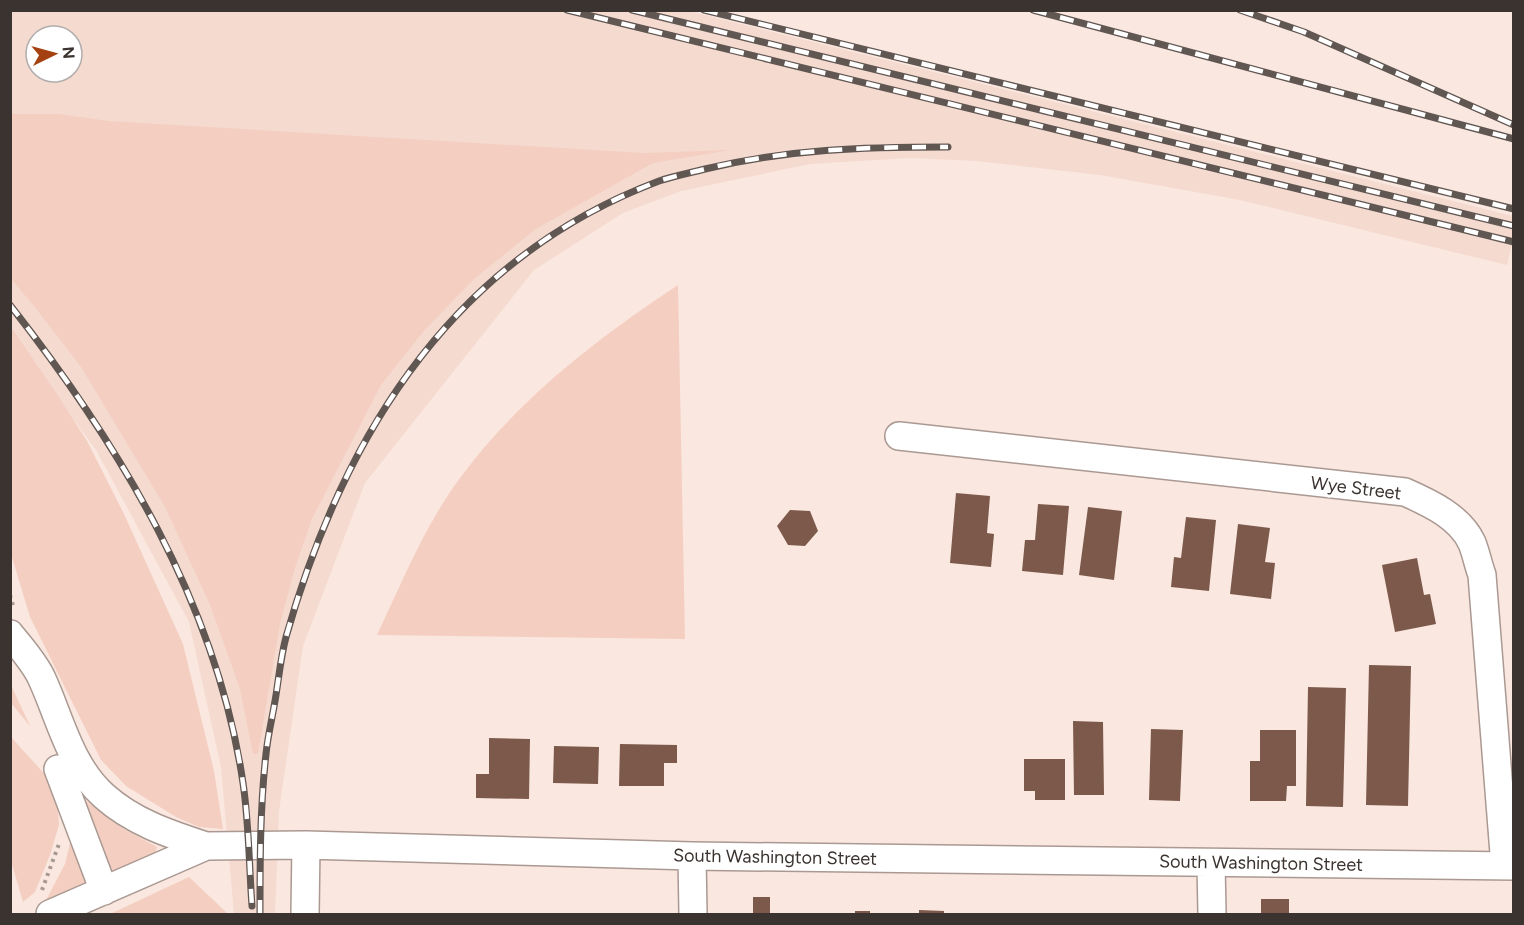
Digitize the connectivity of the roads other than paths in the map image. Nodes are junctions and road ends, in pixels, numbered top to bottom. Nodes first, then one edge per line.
1 (899, 436) dead end
2 (10, 634) edge
3 (58, 769) dead end
4 (206, 846) junction
5 (306, 846) junction
6 (692, 856) junction
7 (1212, 863) junction
8 (1509, 866) edge
9 (104, 891) junction
10 (45, 905) edge
11 (305, 915) edge
12 (693, 915) edge
13 (1212, 915) edge

1 - 8 street, Wye Street
2 - 4 street
3 - 9 street
4 - 5 street, South Washington Street
4 - 9 street, South Washington Street
5 - 6 street, South Washington Street
5 - 11 street
6 - 7 street, South Washington Street
6 - 12 street
7 - 8 street, South Washington Street
7 - 13 street
9 - 10 street, South Washington Street

